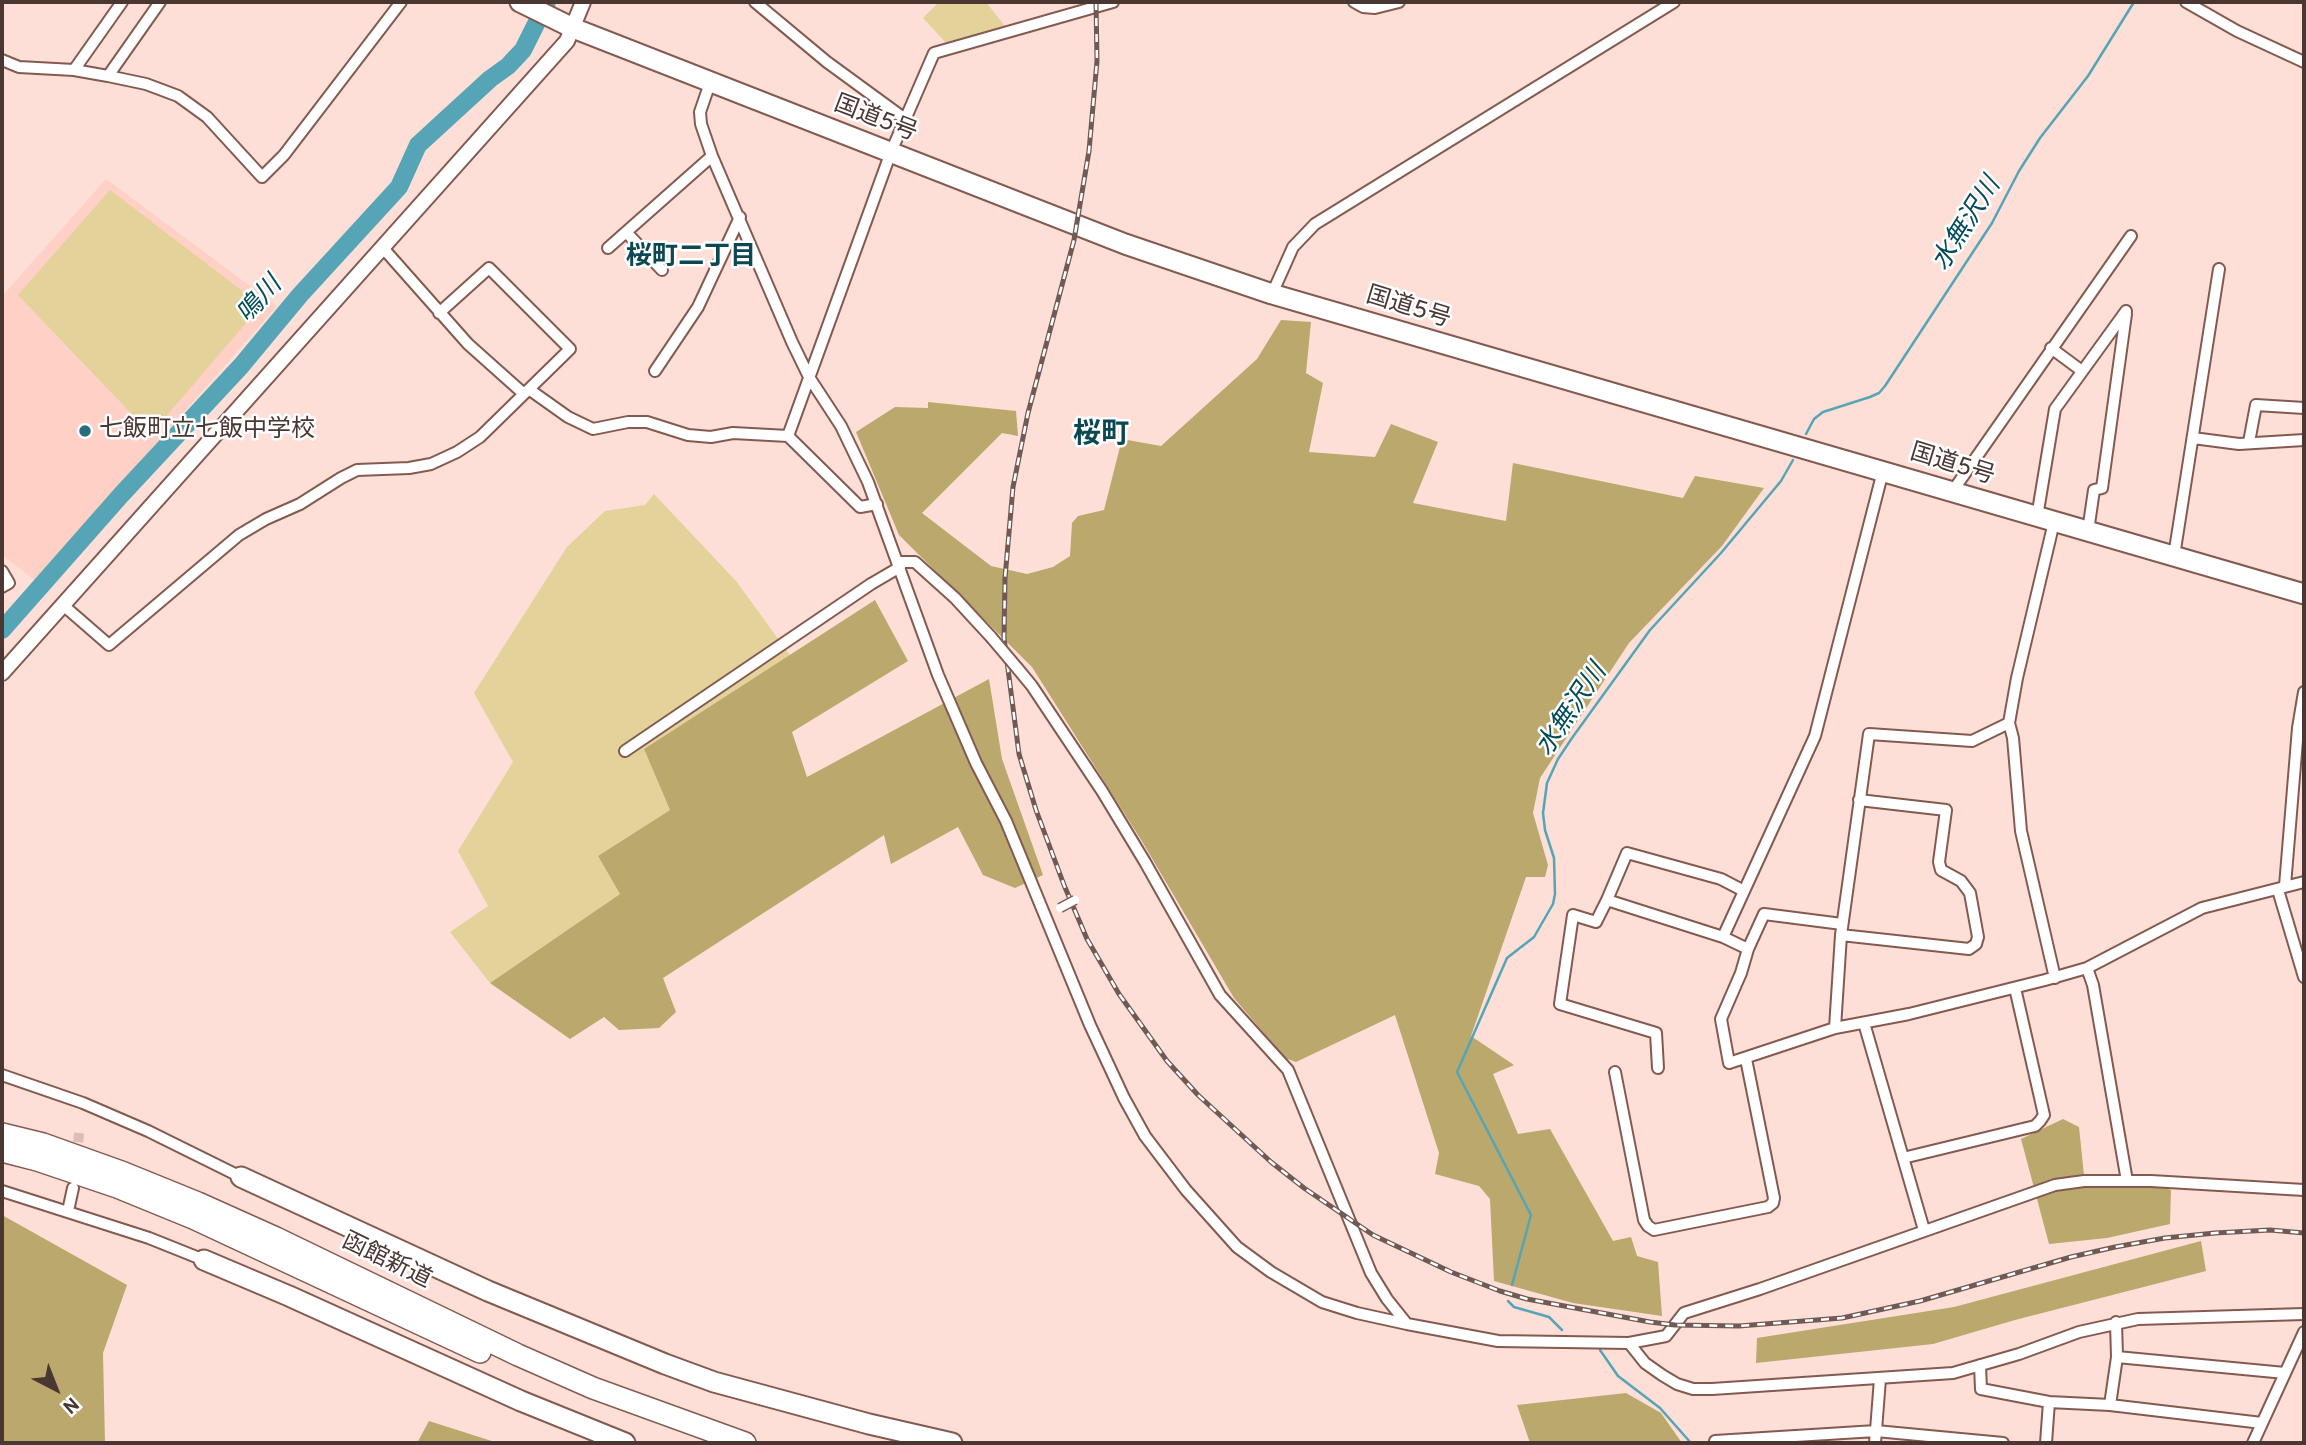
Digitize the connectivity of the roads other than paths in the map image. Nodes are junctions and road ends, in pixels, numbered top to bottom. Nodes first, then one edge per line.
1 (122, 2) edge
2 (160, 2) edge
3 (401, 2) edge
4 (583, 2) edge
5 (755, 2) edge
6 (1114, 2) edge
7 (1354, 2) edge
8 (1399, 2) edge
9 (1674, 2) edge
10 (2186, 2) edge
11 (536, 10) edge
12 (573, 28) junction
13 (2, 60) edge
14 (2304, 62) edge
15 (74, 70) junction
16 (108, 76) junction
17 (710, 83) junction
18 (905, 119) junction
19 (891, 152) junction
20 (712, 156) junction
21 (740, 217) junction
22 (626, 232) junction
23 (2131, 236) dead end
24 (383, 248) junction
25 (608, 248) dead end
26 (2219, 269) dead end
27 (662, 270) dead end
28 (1272, 294) junction
29 (439, 313) junction
30 (2051, 348) junction
31 (655, 371) dead end
32 (2082, 371) junction
33 (809, 377) junction
34 (527, 392) junction
35 (2304, 408) edge
36 (788, 436) junction
37 (2193, 438) junction
38 (2304, 440) edge
39 (2249, 442) junction
40 (1883, 471) junction
41 (1952, 492) junction
42 (877, 504) junction
43 (2045, 519) junction
44 (2088, 531) junction
45 (2174, 556) junction
46 (900, 565) junction
47 (2, 571) edge
48 (2, 587) edge
49 (2304, 594) edge
50 (63, 605) junction
51 (2, 673) edge
52 (2304, 692) edge
53 (2010, 723) junction
54 (625, 751) dead end
55 (1859, 800) junction
56 (2304, 882) edge
57 (2281, 888) junction
58 (1744, 891) junction
59 (1075, 900) dead end
60 (1607, 900) junction
61 (1060, 908) dead end
62 (1841, 929) junction
63 (1723, 937) junction
64 (1748, 949) junction
65 (2087, 968) junction
66 (2304, 977) edge
67 (2055, 978) junction
68 (2015, 988) junction
69 (1864, 1023) junction
70 (1835, 1028) junction
71 (1746, 1059) junction
72 (1658, 1068) dead end
73 (1615, 1072) dead end
74 (2, 1075) edge
75 (2, 1133) edge
76 (2, 1150) edge
77 (1903, 1158) junction
78 (241, 1177) joint
79 (2127, 1181) junction
80 (73, 1188) dead end
81 (2304, 1190) edge
82 (2, 1191) edge
83 (68, 1211) junction
84 (1924, 1230) junction
85 (204, 1260) joint
86 (2304, 1314) edge
87 (2116, 1322) junction
88 (1407, 1324) junction
89 (2304, 1332) edge
90 (1629, 1343) junction
91 (2117, 1357) junction
92 (1980, 1365) junction
93 (2285, 1373) junction
94 (1880, 1379) junction
95 (2049, 1402) junction
96 (2110, 1405) junction
97 (2262, 1423) junction
98 (1876, 1431) junction
99 (1716, 1441) dead end
100 (1738, 1441) edge
101 (625, 1443) edge
102 (706, 1443) edge
103 (745, 1443) edge
104 (951, 1443) edge
105 (1875, 1443) edge
106 (2003, 1443) edge
107 (2046, 1443) edge
108 (2253, 1443) edge

1 - 15 street
2 - 16 street
3 - 16 street
4 - 12 street
5 - 18 street
6 - 18 street
7 - 8 street
9 - 28 street
10 - 14 street
11 - 12 highway, 国道5号
12 - 17 highway, 国道5号
12 - 24 street
13 - 15 street
15 - 16 street
17 - 19 highway, 国道5号
17 - 20 street
18 - 19 street
19 - 28 highway, 国道5号
19 - 33 street
20 - 21 street
20 - 22 street
21 - 31 street
21 - 33 street
22 - 25 street
22 - 27 street
23 - 30 street
24 - 29 street
24 - 50 street
26 - 37 street
28 - 40 highway, 国道5号
29 - 34 street
29 - 34 street
30 - 32 street
30 - 41 street
32 - 43 street
32 - 44 street
33 - 36 street
33 - 42 street
34 - 36 street
34 - 50 street
35 - 39 street
36 - 42 street
37 - 39 street
37 - 45 street
38 - 39 street
40 - 41 highway, 国道5号
40 - 58 street
41 - 43 highway, 国道5号
42 - 46 street
43 - 44 highway, 国道5号
43 - 53 street
44 - 45 highway, 国道5号
45 - 49 highway, 国道5号
46 - 54 street
46 - 88 street, bridge
46 - 88 street
47 - 48 street
50 - 51 street
52 - 57 street
53 - 55 street
53 - 67 street
55 - 62 street
55 - 62 street
56 - 57 street
57 - 65 street
57 - 66 street
58 - 60 street
58 - 63 street
59 - 61 street, bridge
60 - 63 street
60 - 72 street
62 - 64 street
62 - 70 street
63 - 64 street
64 - 71 street
65 - 67 street
65 - 79 street
67 - 68 street
68 - 69 street
68 - 77 street
69 - 70 street
69 - 77 street
70 - 71 street
71 - 73 street
74 - 78 street
75 - 103 highway, 函館新道
76 - 102 highway, 函館新道
77 - 84 street
78 - 104 highway, 函館新道
79 - 81 street
79 - 84 street
80 - 83 street
82 - 83 street
83 - 85 street
84 - 90 street
85 - 101 highway
86 - 87 street
87 - 91 street
87 - 92 street
88 - 90 street
89 - 93 street
90 - 94 street
91 - 93 street
91 - 96 street
92 - 94 street
92 - 95 street
93 - 97 street
94 - 98 street
95 - 96 street
95 - 107 street
96 - 97 street
97 - 108 street
98 - 100 street
98 - 105 street
98 - 106 street
99 - 100 street

